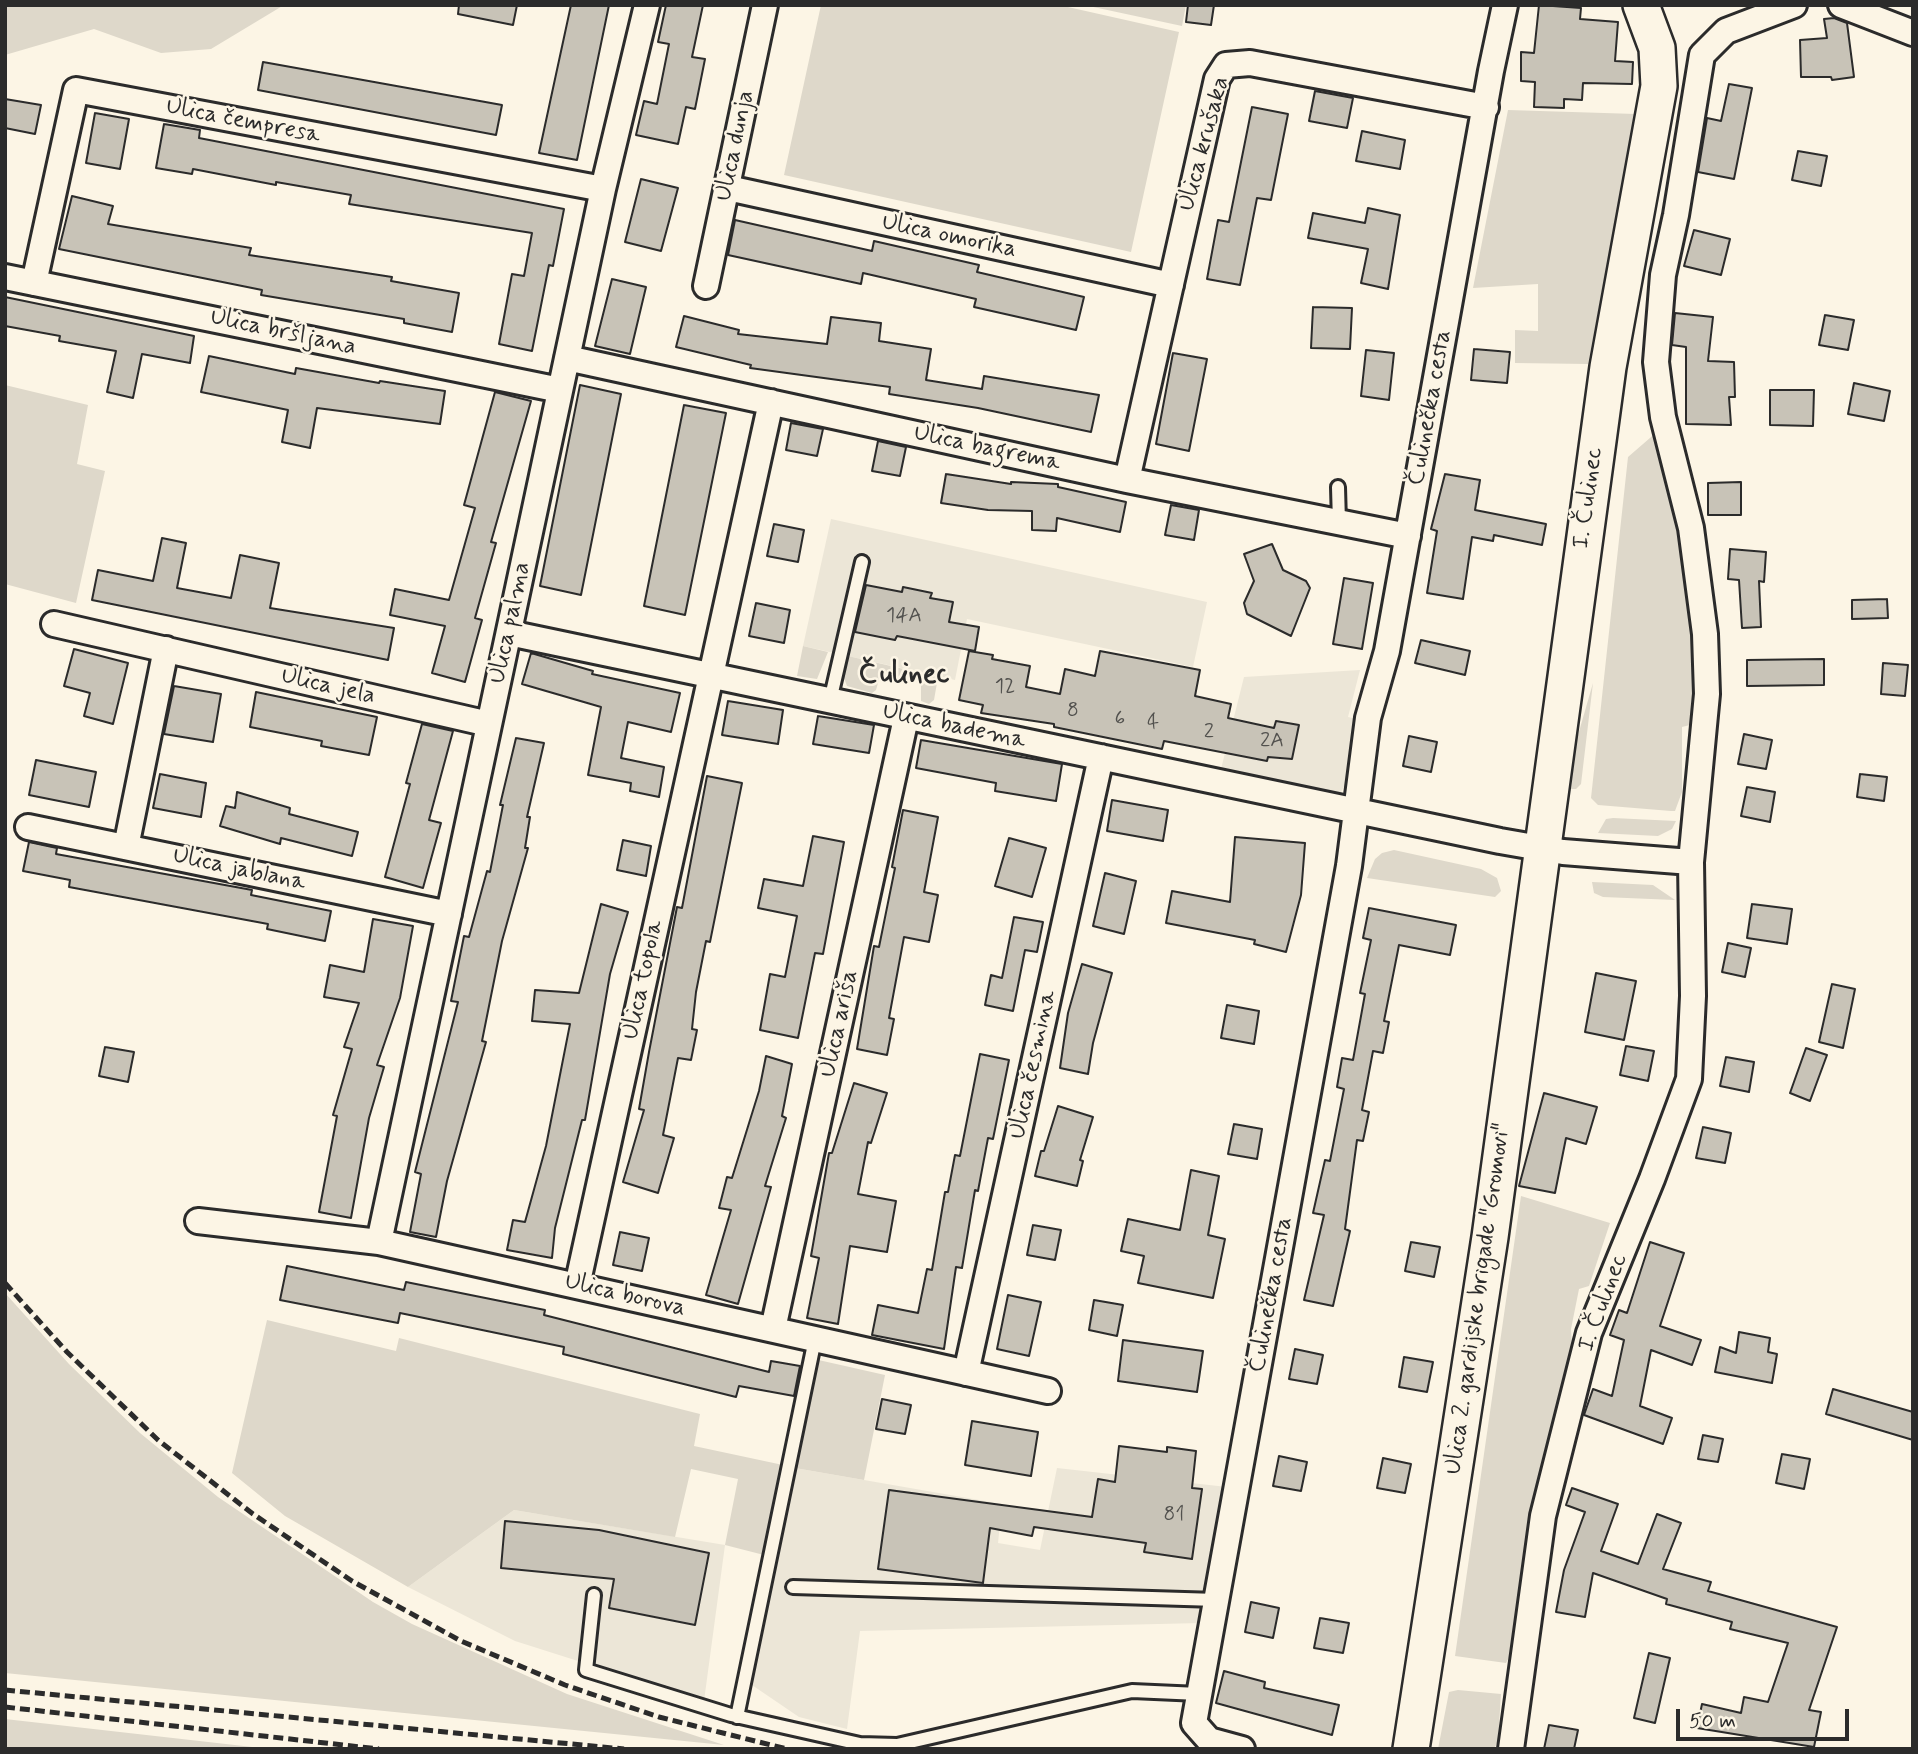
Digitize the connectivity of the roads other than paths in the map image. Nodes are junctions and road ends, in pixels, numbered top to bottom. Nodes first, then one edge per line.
1 (647, 5) edge
2 (765, 5) edge
3 (1505, 5) edge
4 (1641, 5) edge
5 (1794, 5) edge
6 (1840, 5) edge
7 (1913, 33) edge
8 (1486, 107) junction
9 (728, 188) junction
10 (603, 189) junction
11 (5, 277) edge
12 (34, 283) junction
13 (1171, 285) junction
14 (706, 286) dead end
15 (567, 358) junction
16 (560, 390) junction
17 (771, 401) junction
18 (1127, 480) junction
19 (1338, 487) dead end
20 (1339, 523) junction
21 (1408, 536) junction
22 (862, 562) dead end
23 (54, 624) dead end
24 (509, 632) junction
25 (166, 649) junction
26 (711, 674) junction
27 (830, 701) junction
28 (906, 718) junction
29 (489, 724) junction
30 (1101, 757) junction
31 (1358, 811) junction
32 (29, 827) dead end
33 (126, 847) junction
34 (1545, 849) junction
35 (1691, 862) junction
36 (449, 914) junction
37 (198, 1221) dead end
38 (379, 1242) junction
39 (577, 1286) junction
40 (773, 1329) junction
41 (815, 1339) junction
42 (967, 1373) junction
43 (1048, 1391) dead end
44 (793, 1587) dead end
45 (594, 1595) dead end
46 (1217, 1600) junction
47 (1199, 1695) junction
48 (737, 1717) junction
49 (1242, 1749) edge
50 (1410, 1749) edge
51 (1511, 1749) edge

1 - 10 street, Ulica palma
2 - 9 street, Ulica dunja
3 - 8 street, Čulinečka cesta
4 - 34 street, I. Čulinec
5 - 35 street, I. Čulinec
6 - 7 street
8 - 13 street, Ulica krušaka
8 - 21 street, Čulinečka cesta
9 - 13 street, Ulica omorika
9 - 14 street, Ulica dunja
10 - 12 street, Ulica čempresa
10 - 15 street, Ulica palma
11 - 12 street, Ulica bršljana
12 - 16 street, Ulica bršljana
13 - 18 street, Ulica krušaka
15 - 16 street, Ulica palma
15 - 17 street, Ulica bagrema
16 - 24 street, Ulica palma
17 - 18 street, Ulica bagrema
17 - 26 street, Ulica topola
18 - 20 street, Ulica bagrema
19 - 20 lane
20 - 21 street, Ulica bagrema
21 - 31 street, Čulinečka cesta
22 - 27 lane
23 - 25 street, Ulica jela
24 - 26 street, Ulica badema
24 - 29 street, Ulica palma
25 - 29 street, Ulica jela
25 - 33 street
26 - 27 street, Ulica badema
26 - 39 street, Ulica topola
27 - 28 street, Ulica badema
28 - 30 street, Ulica badema
28 - 40 street, Ulica ariša
29 - 36 street, Ulica palma
30 - 31 street, Ulica badema
30 - 42 street, Ulica česmina
31 - 34 street
31 - 46 street, Čulinečka cesta
32 - 33 street, Ulica jablana
33 - 36 street, Ulica jablana
34 - 35 street
34 - 50 street, Ulica 2. gardijske brigade "Gromovi"
35 - 51 street, I. Čulinec
36 - 38 street, Ulica palma
37 - 38 street, Ulica borova
38 - 39 street, Ulica borova
39 - 40 street, Ulica borova
40 - 41 street, Ulica borova
41 - 42 street, Ulica borova
41 - 48 lane
42 - 43 street, Ulica borova
44 - 46 lane
45 - 48 lane
46 - 47 street, Čulinečka cesta
47 - 48 lane
47 - 49 street, Čulinečka cesta

